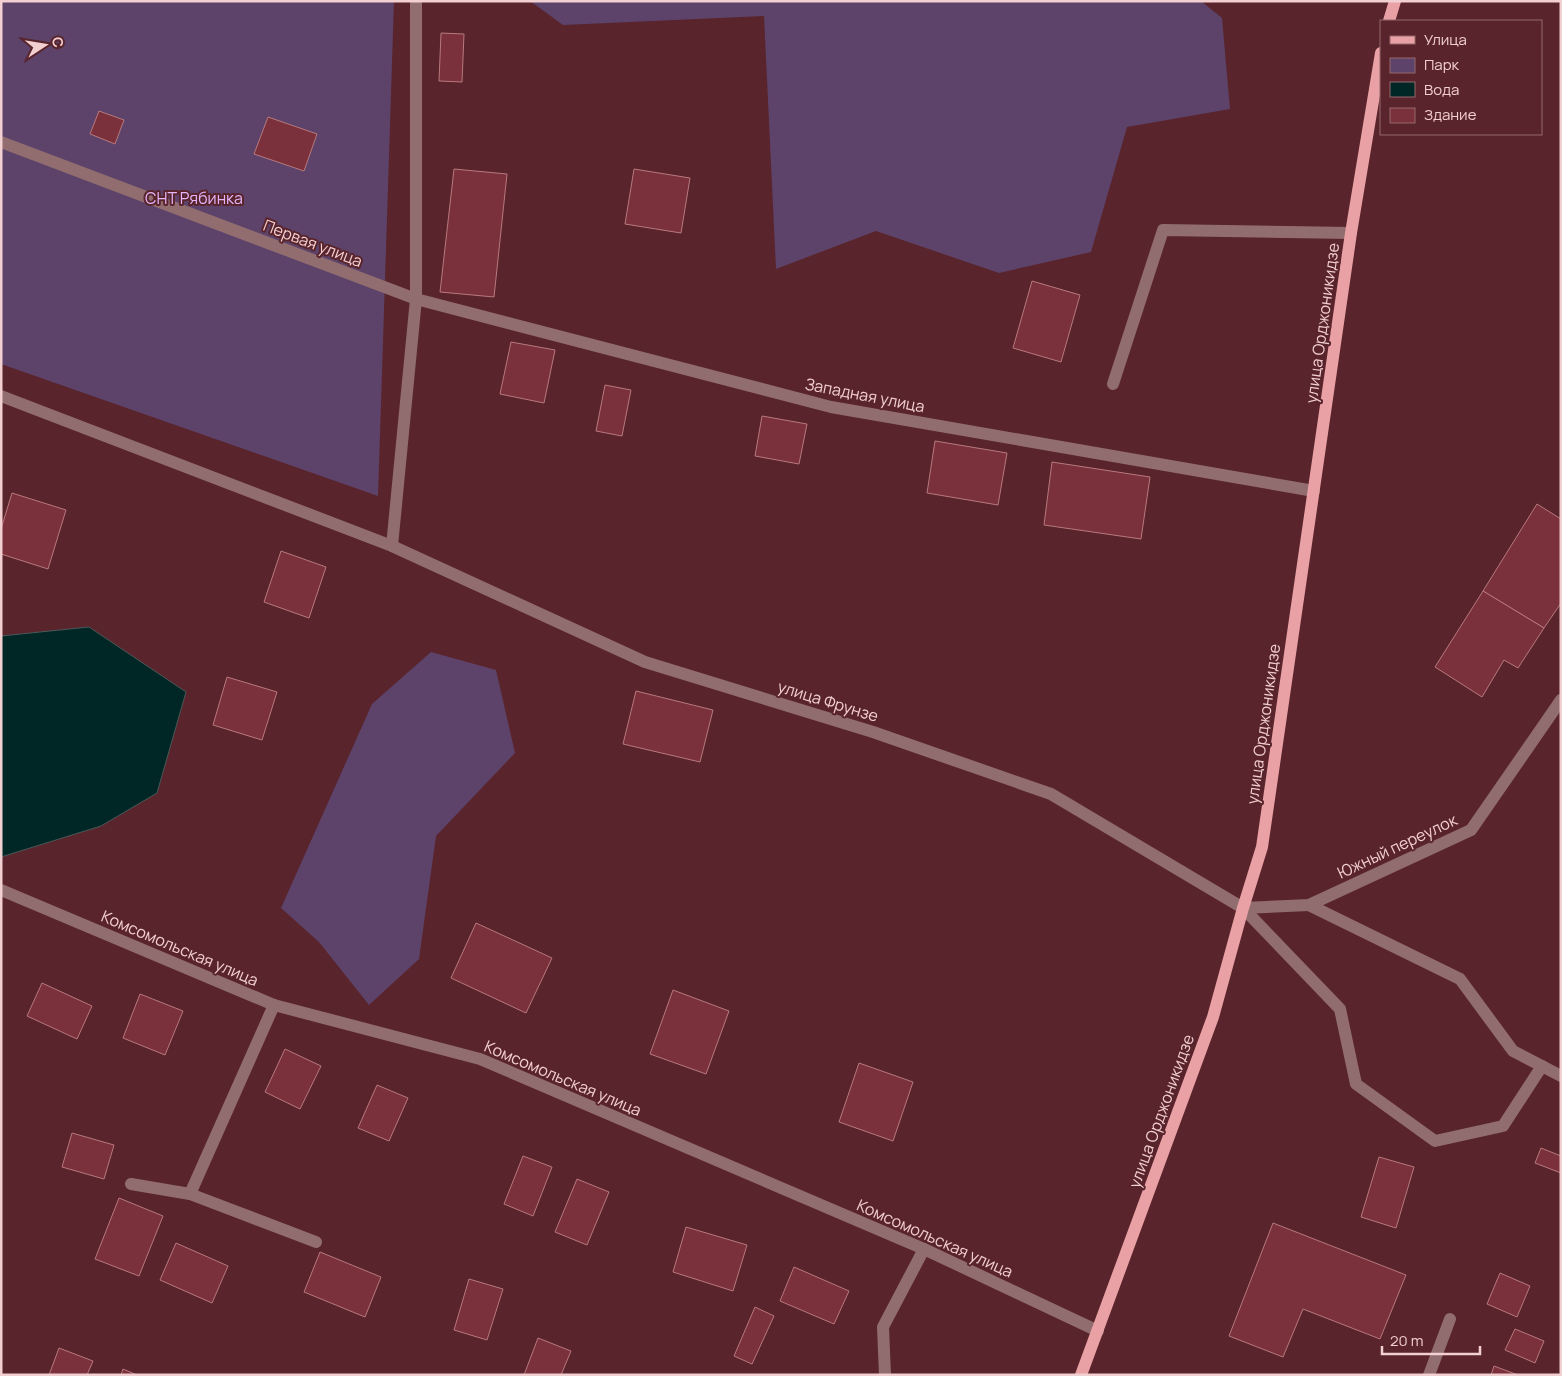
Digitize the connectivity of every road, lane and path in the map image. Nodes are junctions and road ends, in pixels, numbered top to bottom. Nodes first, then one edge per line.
1 (416, 1) edge
2 (1395, 1) edge
3 (1390, 20) edge
4 (1380, 59) edge
5 (1, 142) edge
6 (1351, 233) junction
7 (416, 299) junction
8 (1113, 384) dead end
9 (1, 396) edge
10 (1314, 491) junction
11 (392, 546) junction
12 (1561, 700) edge
13 (1, 890) edge
14 (1309, 905) junction
15 (1243, 908) junction
16 (274, 1004) junction
17 (1542, 1066) junction
18 (1561, 1076) edge
19 (131, 1184) dead end
20 (190, 1194) junction
21 (316, 1242) dead end
22 (924, 1249) junction
23 (1450, 1319) dead end
24 (1098, 1331) junction
25 (886, 1375) edge
26 (1081, 1375) edge
27 (1428, 1375) edge

1 - 7 street
2 - 3 main road
4 - 6 main road, улица Орджоникидзе
5 - 7 street, Первая улица
6 - 8 street
6 - 10 main road, улица Орджоникидзе
7 - 10 street, Западная улица
7 - 11 street
9 - 11 street, улица Фрунзе
10 - 15 main road, улица Орджоникидзе
11 - 15 street, улица Фрунзе
12 - 14 street, Южный переулок
13 - 16 street, Комсомольская улица
14 - 15 street, Южный переулок
14 - 17 street
15 - 17 street, улица Фрунзе
15 - 24 main road, улица Орджоникидзе
16 - 20 street
16 - 22 street, Комсомольская улица
17 - 18 street
19 - 20 street
20 - 21 street
22 - 24 street, Комсомольская улица
22 - 25 street
23 - 27 street
24 - 26 main road, улица Орджоникидзе

